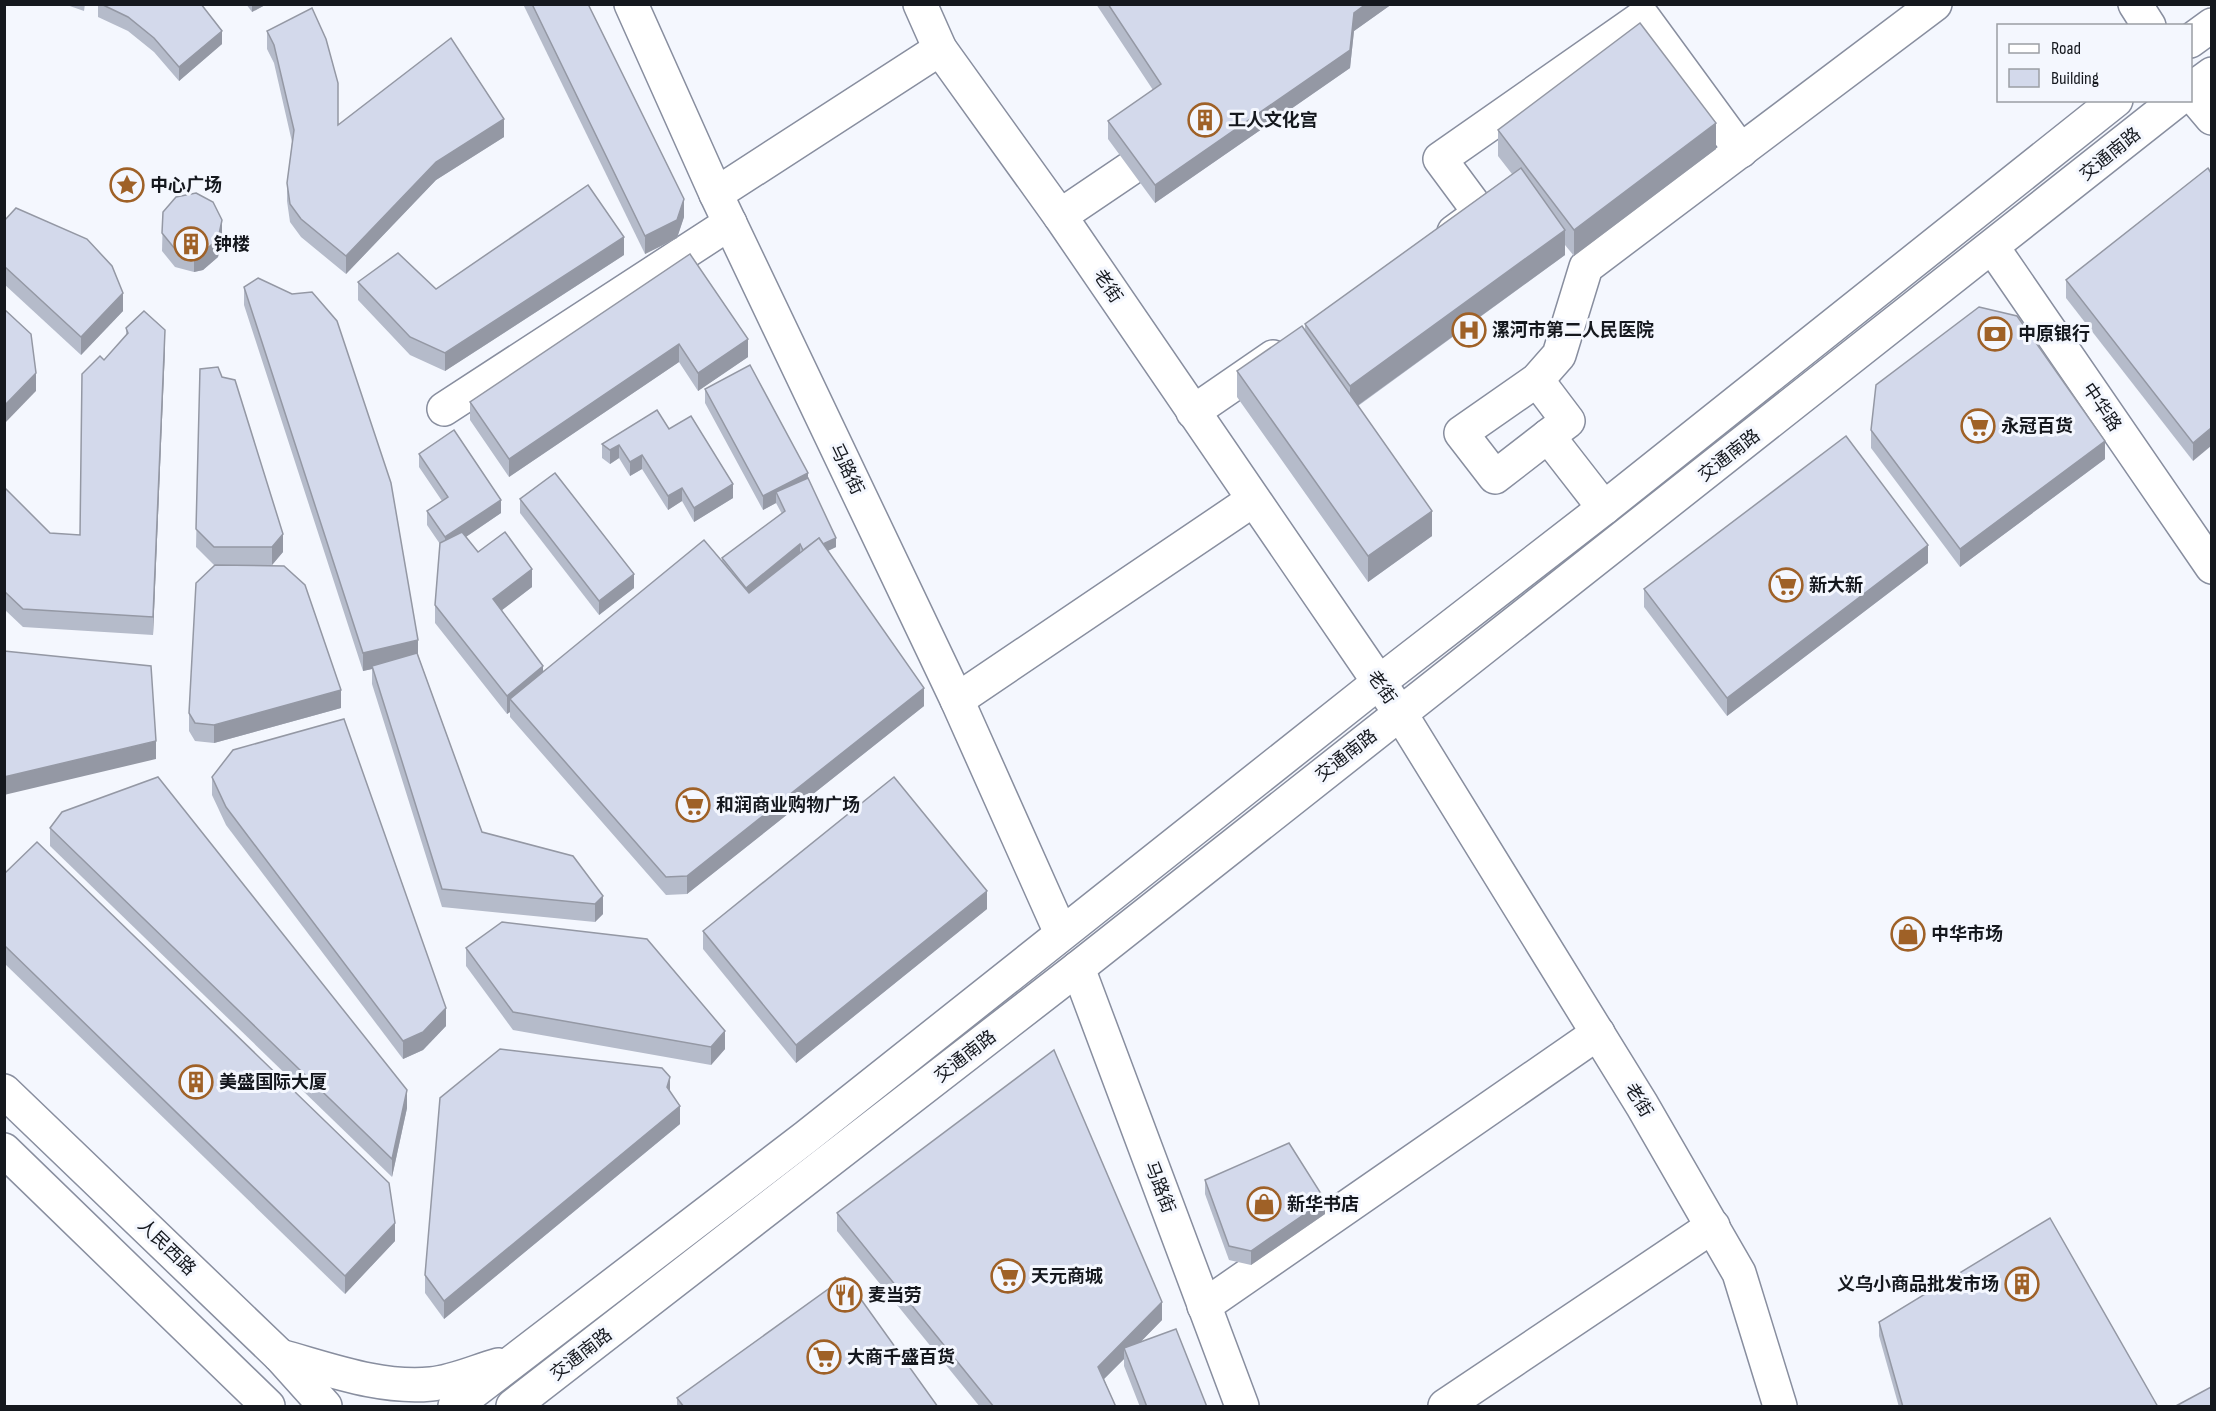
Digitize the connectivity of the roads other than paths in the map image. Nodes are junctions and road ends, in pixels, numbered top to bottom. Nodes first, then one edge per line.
1 (631, 4) edge
2 (920, 4) edge
3 (1935, 4) edge
4 (2135, 4) edge
5 (2148, 24) edge
6 (2211, 25) edge
7 (2192, 39) edge
8 (940, 49) junction
9 (2211, 74) edge
10 (2192, 89) edge
11 (2192, 94) edge
12 (2113, 102) edge
13 (2175, 102) edge
14 (2211, 118) edge
15 (1196, 124) edge
16 (1741, 151) junction
17 (716, 194) junction
18 (1060, 216) junction
19 (730, 224) junction
20 (1432, 246) edge
21 (1993, 248) junction
22 (1299, 338) edge
23 (1537, 380) junction
24 (444, 409) dead end
25 (1193, 412) junction
26 (1548, 436) junction
27 (1253, 500) junction
28 (1604, 508) junction
29 (2211, 567) edge
30 (1378, 683) junction
31 (957, 700) junction
32 (1400, 713) junction
33 (1061, 933) junction
34 (1078, 968) junction
35 (1598, 1033) junction
36 (4, 1091) edge
37 (4, 1150) edge
38 (1713, 1226) junction
39 (1204, 1306) junction
40 (280, 1356) junction
41 (517, 1360) junction
42 (535, 1397) edge
43 (256, 1399) edge
44 (325, 1407) edge
45 (455, 1407) edge
46 (513, 1407) edge
47 (1242, 1407) edge
48 (1445, 1407) edge
49 (1780, 1407) edge

1 - 17 street, 马路街
2 - 8 street, 老街
3 - 16 street
4 - 5 street
6 - 7 street
8 - 17 street
8 - 18 street, 老街
9 - 10 street
11 - 14 street
12 - 28 street, 交通南路
13 - 21 street, 交通南路
15 - 18 street
16 - 20 street
16 - 23 street
17 - 19 street, 马路街
18 - 25 street, 老街
19 - 24 street
19 - 31 street, 马路街
21 - 29 street, 中华路
21 - 32 street, 交通南路
22 - 25 street
23 - 26 street
23 - 26 street
25 - 27 street, 老街
26 - 28 street
27 - 30 street, 老街
27 - 31 street
28 - 30 street, 交通南路
30 - 32 street, 老街
30 - 33 street, 交通南路
31 - 33 street, 马路街
32 - 34 street, 交通南路
32 - 35 street, 老街
33 - 41 street, 交通南路
34 - 39 street, 马路街
34 - 42 street, 交通南路
35 - 38 street, 老街
35 - 39 street
36 - 40 street, 人民西路
37 - 43 street
38 - 48 street
38 - 49 street, 老街
39 - 47 street, 马路街
40 - 41 street
40 - 44 street, 人民西路
41 - 45 street, 交通南路
42 - 46 street, 交通南路

